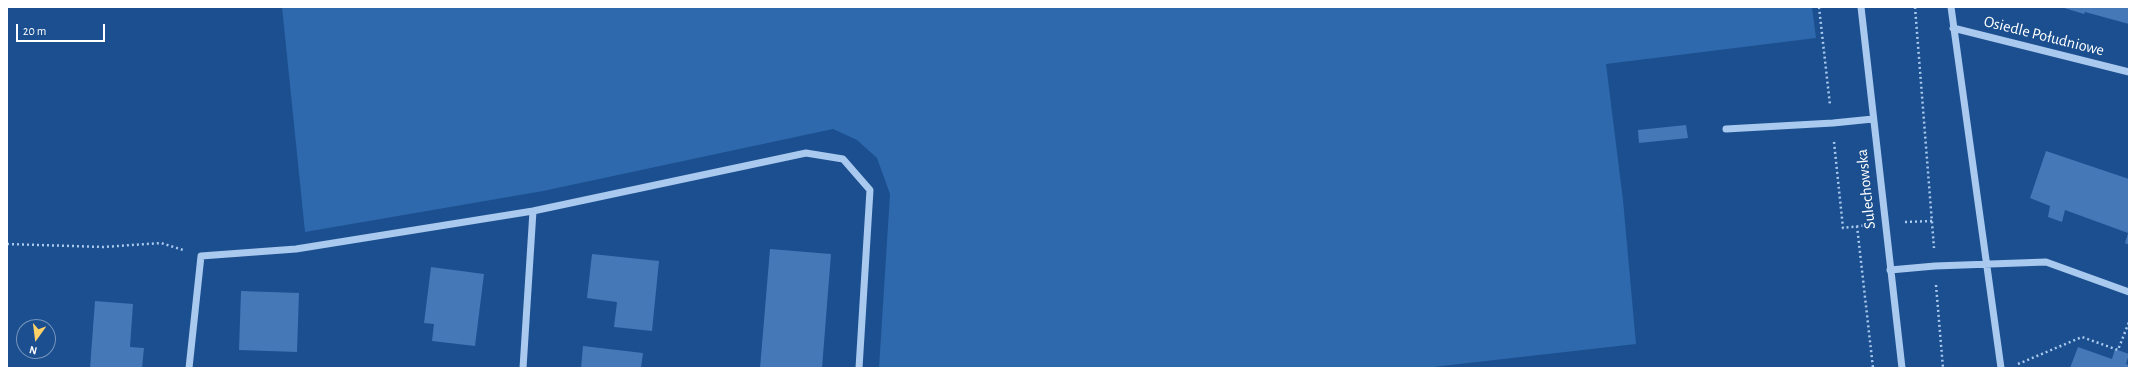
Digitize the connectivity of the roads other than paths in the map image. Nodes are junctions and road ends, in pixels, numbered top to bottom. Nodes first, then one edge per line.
1 (1861, 7) edge
2 (1951, 7) edge
3 (1953, 28) junction
4 (2129, 72) edge
5 (1872, 119) junction
6 (1726, 128) dead end
7 (533, 211) junction
8 (1986, 265) junction
9 (1890, 270) junction
10 (2129, 292) edge
11 (189, 368) edge
12 (524, 368) edge
13 (859, 368) edge
14 (1902, 368) edge
15 (2001, 368) edge

1 - 5 street, Sulechowska
2 - 3 street
3 - 4 street, Osiedle Południowe
3 - 8 street
5 - 6 street
5 - 9 street, Sulechowska
7 - 11 street
7 - 12 street
7 - 13 street
8 - 9 street
8 - 10 street
8 - 15 street
9 - 14 street, Sulechowska

